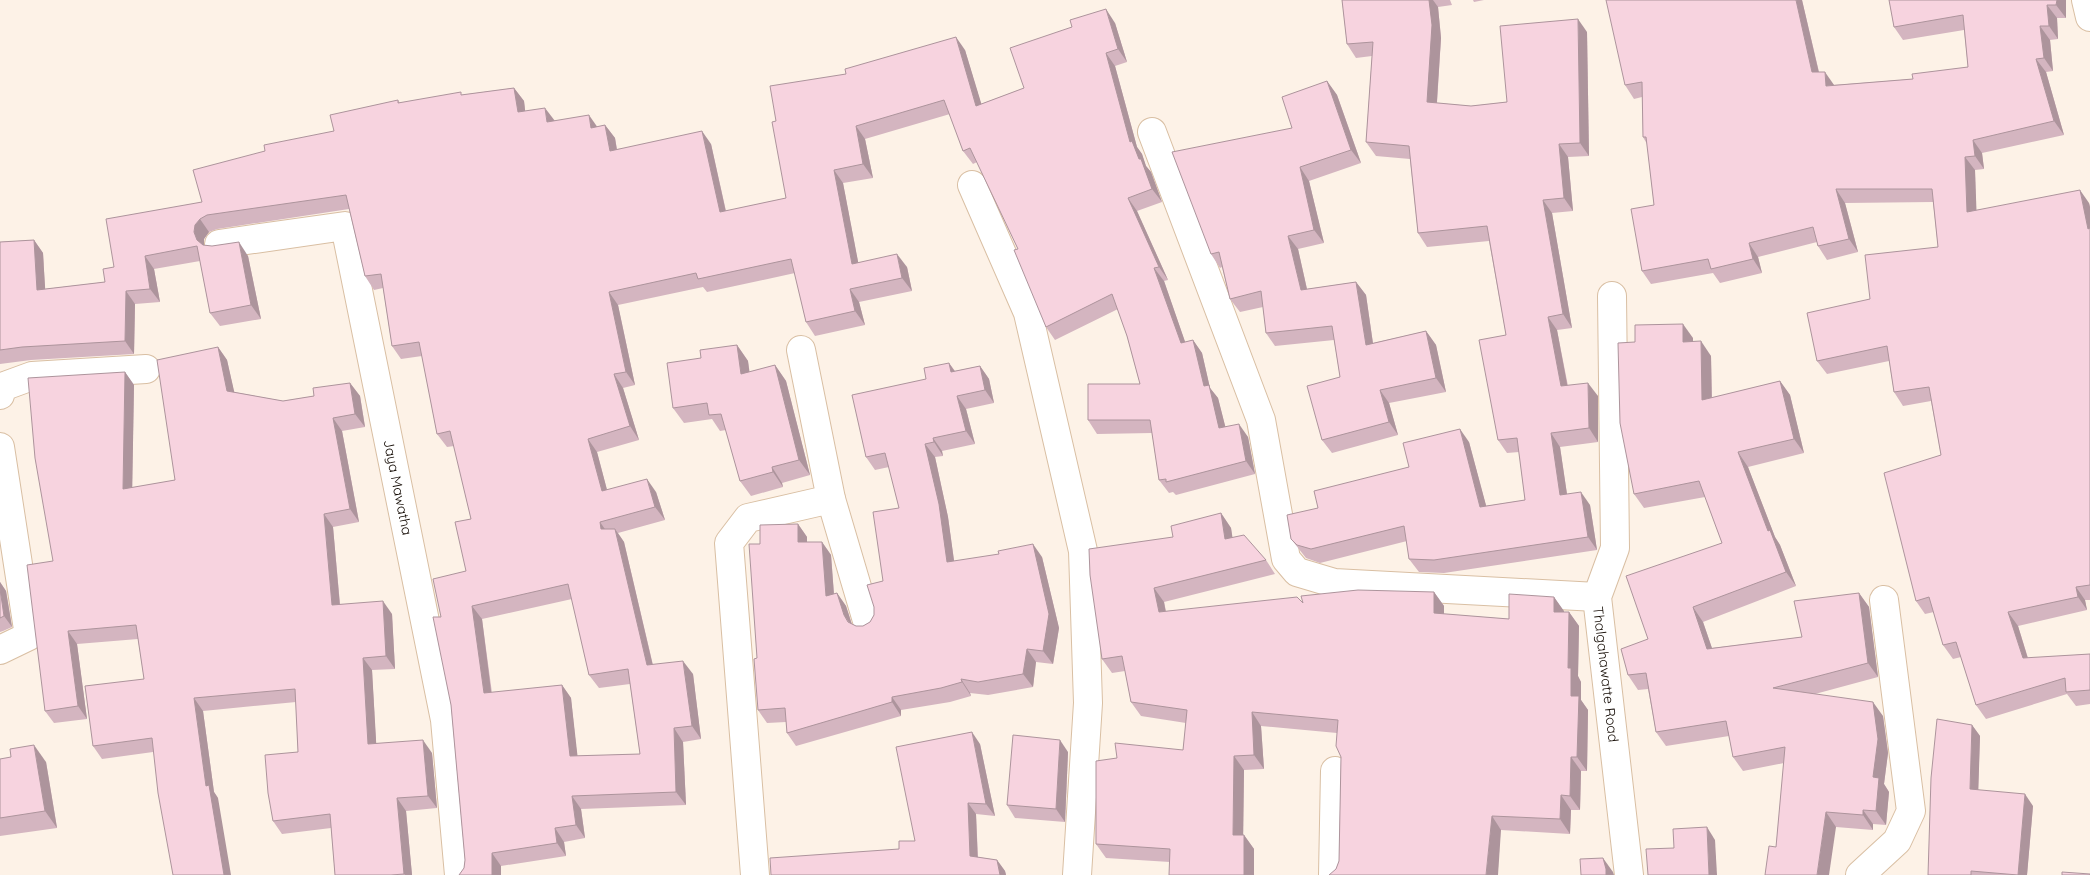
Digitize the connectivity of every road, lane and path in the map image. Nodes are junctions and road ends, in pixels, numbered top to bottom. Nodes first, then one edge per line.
1 (2086, 0) edge
2 (2090, 17) edge
3 (1152, 132) dead end
4 (972, 185) dead end
5 (219, 244) edge
6 (1612, 296) dead end
7 (801, 350) dead end
8 (146, 369) dead end
9 (0, 395) edge
10 (0, 447) edge
11 (831, 499) junction
12 (1598, 597) junction
13 (1884, 600) dead end
14 (868, 624) edge
15 (0, 650) edge
16 (1335, 771) dead end
17 (459, 875) edge
18 (754, 875) edge
19 (1077, 875) edge
20 (1333, 875) edge
21 (1629, 875) edge
22 (1860, 875) edge

1 - 2 street
3 - 12 street
4 - 19 street
5 - 17 street, Jaya Mawatha
6 - 12 street, Thalgahawatte Road
7 - 11 street
8 - 9 street
10 - 15 street
11 - 14 street
11 - 18 street
12 - 21 street, Thalgahawatte Road
13 - 22 street
16 - 20 street

